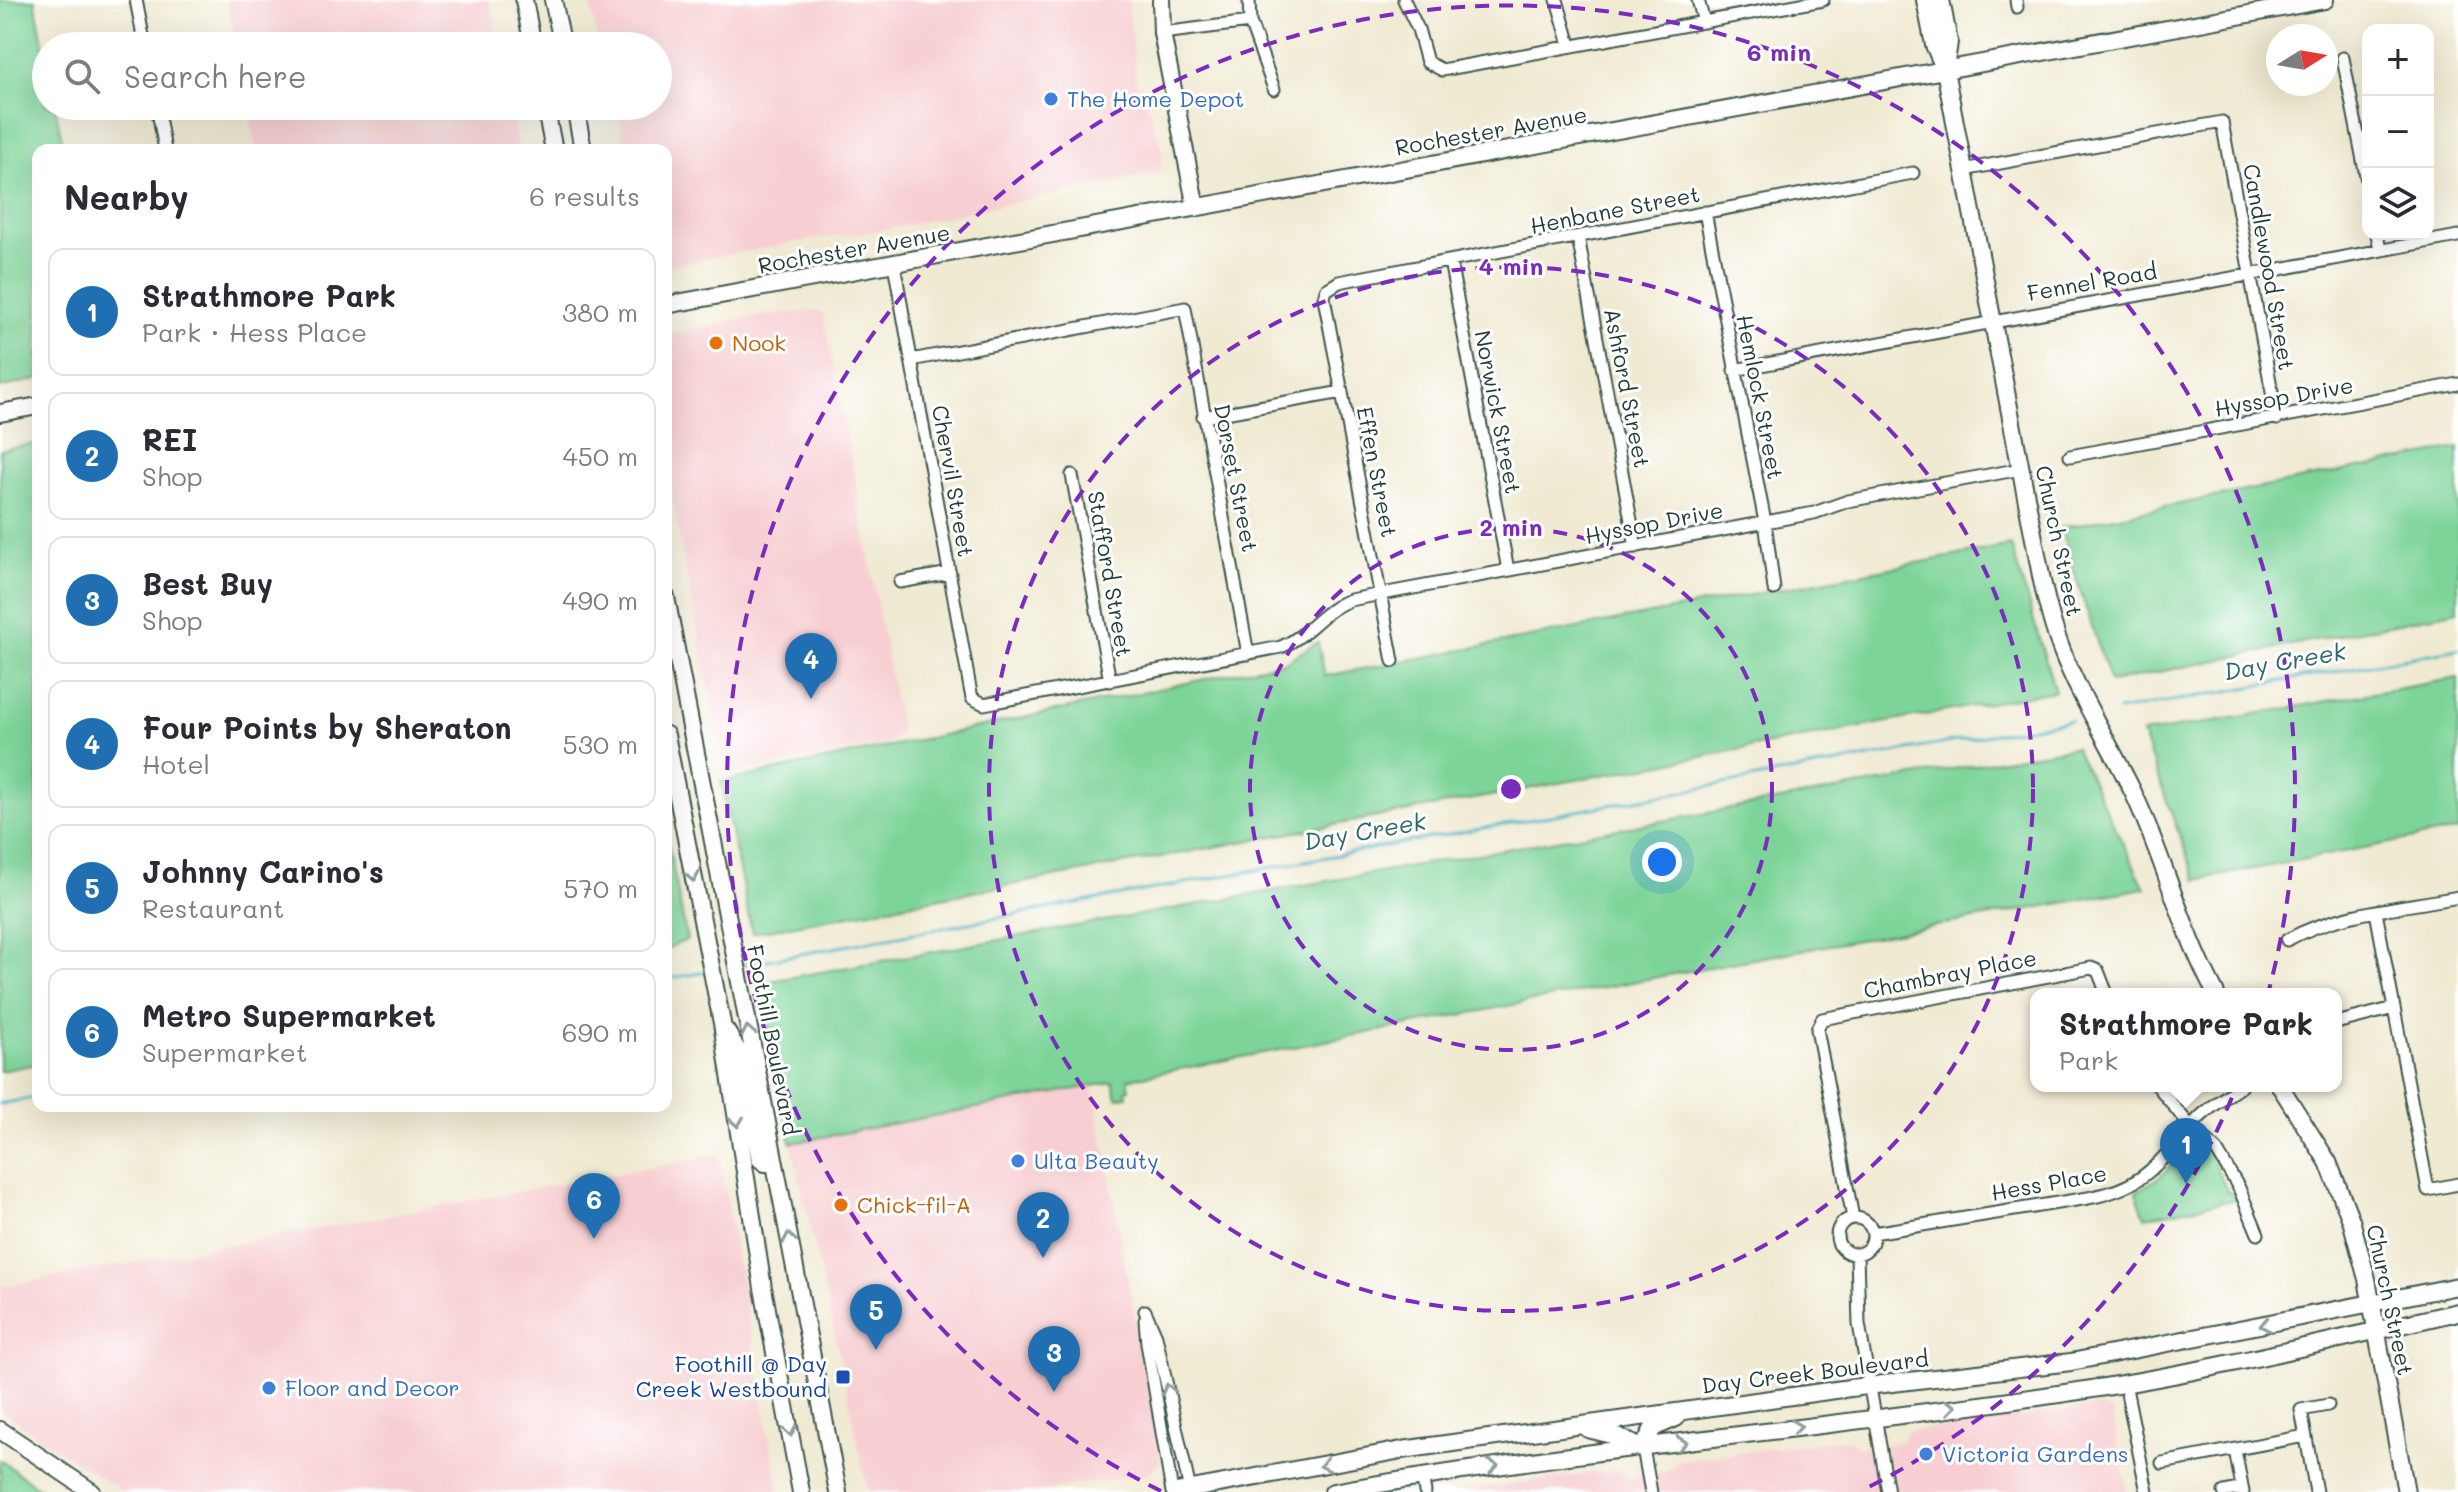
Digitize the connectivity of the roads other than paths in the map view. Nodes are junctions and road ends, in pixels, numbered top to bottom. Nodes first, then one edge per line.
1 (136, 0) edge
2 (524, 0) edge
3 (553, 0) edge
4 (1161, 0) edge
5 (1249, 0) edge
6 (1404, 0) edge
7 (1557, 0) edge
8 (1698, 0) edge
9 (1823, 0) edge
10 (1925, 0) edge
11 (1941, 0) edge
12 (2325, 0) edge
13 (1250, 22) junction
14 (1704, 22) junction
15 (142, 32) edge
16 (530, 32) edge
17 (560, 32) edge
18 (1162, 33) junction
19 (1570, 45) junction
20 (2343, 58) dead end
21 (1945, 70) junction
22 (1274, 89) dead end
23 (160, 120) edge
24 (548, 120) edge
25 (578, 120) edge
26 (164, 144) edge
27 (553, 144) edge
28 (582, 144) edge
29 (2364, 168) edge
30 (1963, 170) junction
31 (1913, 173) dead end
32 (1196, 208) junction
33 (1705, 212) junction
34 (2458, 236) edge
35 (1578, 237) junction
36 (2378, 240) edge
37 (2380, 250) junction
38 (1450, 261) junction
39 (894, 264) junction
40 (2249, 275) junction
41 (1326, 290) joint
42 (672, 304) edge
43 (1992, 320) junction
44 (911, 360) junction
45 (1734, 370) junction
46 (2458, 384) edge
47 (1342, 392) junction
48 (32, 407) edge
49 (0, 413) edge
50 (1203, 417) junction
51 (2277, 419) junction
52 (2070, 456) dead end
53 (2021, 469) junction
54 (1072, 475) dead end
55 (1765, 522) junction
56 (1636, 547) junction
57 (1508, 570) junction
58 (950, 573) junction
59 (900, 582) dead end
60 (1774, 589) dead end
61 (1380, 594) junction
62 (672, 629) edge
63 (1248, 654) junction
64 (1393, 661) dead end
65 (1110, 681) junction
66 (977, 702) joint
67 (672, 766) edge
68 (2458, 897) edge
69 (2376, 912) junction
70 (2287, 940) dead end
71 (2105, 988) edge
72 (2213, 988) edge
73 (2394, 1008) junction
74 (2342, 1021) edge
75 (722, 1023) junction
76 (2163, 1092) edge
77 (2232, 1092) edge
78 (2284, 1092) edge
79 (2191, 1126) junction
80 (774, 1163) junction
81 (2458, 1184) edge
82 (1853, 1218) junction
83 (1873, 1233) junction
84 (2258, 1234) dead end
85 (1857, 1254) junction
86 (2458, 1286) edge
87 (2371, 1305) junction
88 (2458, 1312) edge
89 (2375, 1330) junction
90 (2125, 1383) junction
91 (1869, 1387) junction
92 (2328, 1405) dead end
93 (1696, 1409) junction
94 (1873, 1417) junction
95 (1570, 1427) junction
96 (0, 1430) edge
97 (2305, 1436) junction
98 (1643, 1448) junction
99 (2235, 1450) junction
100 (2162, 1463) dead end
101 (1424, 1484) edge
102 (2242, 1490) edge
103 (1182, 1491) edge
104 (92, 1492) edge
105 (801, 1492) edge
106 (838, 1492) edge
107 (1333, 1492) edge
108 (1651, 1492) edge
109 (1888, 1492) edge
110 (2147, 1492) edge
111 (2224, 1492) edge
112 (2316, 1492) edge
113 (2406, 1492) edge

1 - 15 street
2 - 16 main road
3 - 17 main road
4 - 18 main road
5 - 13 street
6 - 19 street
7 - 19 street
8 - 14 street
9 - 14 street
10 - 21 main road, Church Street
11 - 21 main road, Church Street
12 - 21 main road, Rochester Avenue
13 - 18 street
13 - 22 street
14 - 19 street
18 - 32 main road
20 - 29 street
21 - 30 main road, Church Street
21 - 32 main road, Rochester Avenue
23 - 26 street
24 - 27 main road
25 - 28 main road
30 - 40 street, Candlewood Street
30 - 43 main road, Church Street
31 - 33 street, Henbane Street
32 - 39 main road, Rochester Avenue
33 - 35 street, Henbane Street
33 - 45 street, Hemlock Street
34 - 37 street, Fennel Road
35 - 38 street, Henbane Street
35 - 56 street, Ashford Street
36 - 37 street
37 - 40 street, Fennel Road
38 - 41 street, Henbane Street
38 - 57 street, Norwick Street
39 - 42 main road, Rochester Avenue
39 - 44 street, Chervil Street
40 - 43 street, Fennel Road
40 - 51 street, Candlewood Street
41 - 47 street, Effen Street
43 - 45 street, Fennel Road
43 - 53 main road, Church Street
44 - 50 street, Dorset Street
44 - 58 street, Chervil Street
45 - 55 street, Hemlock Street
46 - 51 street, Hyssop Drive
47 - 50 street
47 - 61 street, Effen Street
48 - 49 main road
50 - 63 street, Dorset Street
51 - 52 street, Hyssop Drive
53 - 55 street, Hyssop Drive
53 - 72 main road, Church Street
54 - 65 street, Stafford Street
55 - 56 street, Hyssop Drive
55 - 60 street, Hemlock Street
56 - 57 street, Hyssop Drive
57 - 61 street, Hyssop Drive
58 - 59 street
58 - 66 street, Chervil Street
61 - 63 street, Hyssop Drive
61 - 64 street, Effen Street
80 -> 62 main road, Foothill Boulevard
63 - 65 street, Hyssop Drive
65 - 66 street, Hyssop Drive
67 -> 75 main road
68 - 69 street
69 - 70 street
69 - 73 street
71 - 82 street, Chambray Place
73 - 74 street
73 - 81 street
75 - 80 main road
75 -> 105 main road
76 - 79 street
77 - 79 street, Hess Place
78 - 87 main road, Church Street
79 - 83 street, Hess Place
79 - 84 street
106 -> 80 main road, Foothill Boulevard
82 - 83 street
82 - 85 street
83 - 85 street
85 - 91 street
86 - 87 main road, Day Creek Boulevard
87 - 89 main road, Church Street
87 -> 91 main road, Day Creek Boulevard
88 - 89 main road
89 - 90 main road
89 - 113 main road, Church Street
94 -> 90 main road
90 - 110 street
91 - 93 main road, Day Creek Boulevard
91 - 94 street
92 - 97 street
93 - 95 main road, Day Creek Boulevard
93 - 98 main road
98 -> 94 main road
94 - 109 street
95 - 98 main road
95 -> 103 main road, Day Creek Boulevard
96 - 104 main road
97 - 99 street
97 - 112 street
101 -> 98 main road
98 - 108 street
99 - 100 street
99 - 102 street
101 - 107 main road
102 - 111 street
103 -> 103 street

